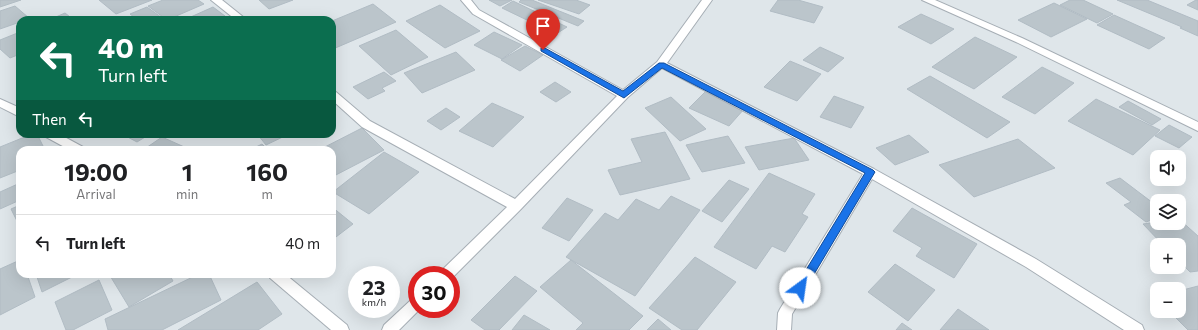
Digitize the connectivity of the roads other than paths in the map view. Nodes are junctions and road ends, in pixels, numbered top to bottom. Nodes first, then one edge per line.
1 (216, 0) edge
2 (466, 0) edge
3 (707, 0) edge
4 (927, 0) edge
5 (237, 16) edge
6 (661, 64) junction
7 (624, 95) junction
8 (336, 98) edge
9 (0, 102) edge
10 (16, 111) edge
11 (1198, 127) edge
12 (57, 138) edge
13 (72, 146) edge
14 (870, 172) junction
15 (516, 206) junction
16 (455, 266) edge
17 (280, 278) edge
18 (408, 312) edge
19 (342, 330) edge
20 (389, 330) edge
21 (784, 330) edge
22 (1137, 330) edge

1 - 5 street
2 - 7 street
3 - 6 street
4 - 11 street
6 - 7 street
6 - 14 street
7 - 15 street
8 - 15 street
9 - 10 street
12 - 13 street
14 - 21 street
14 - 22 street
15 - 16 street
17 - 19 street
18 - 20 street

